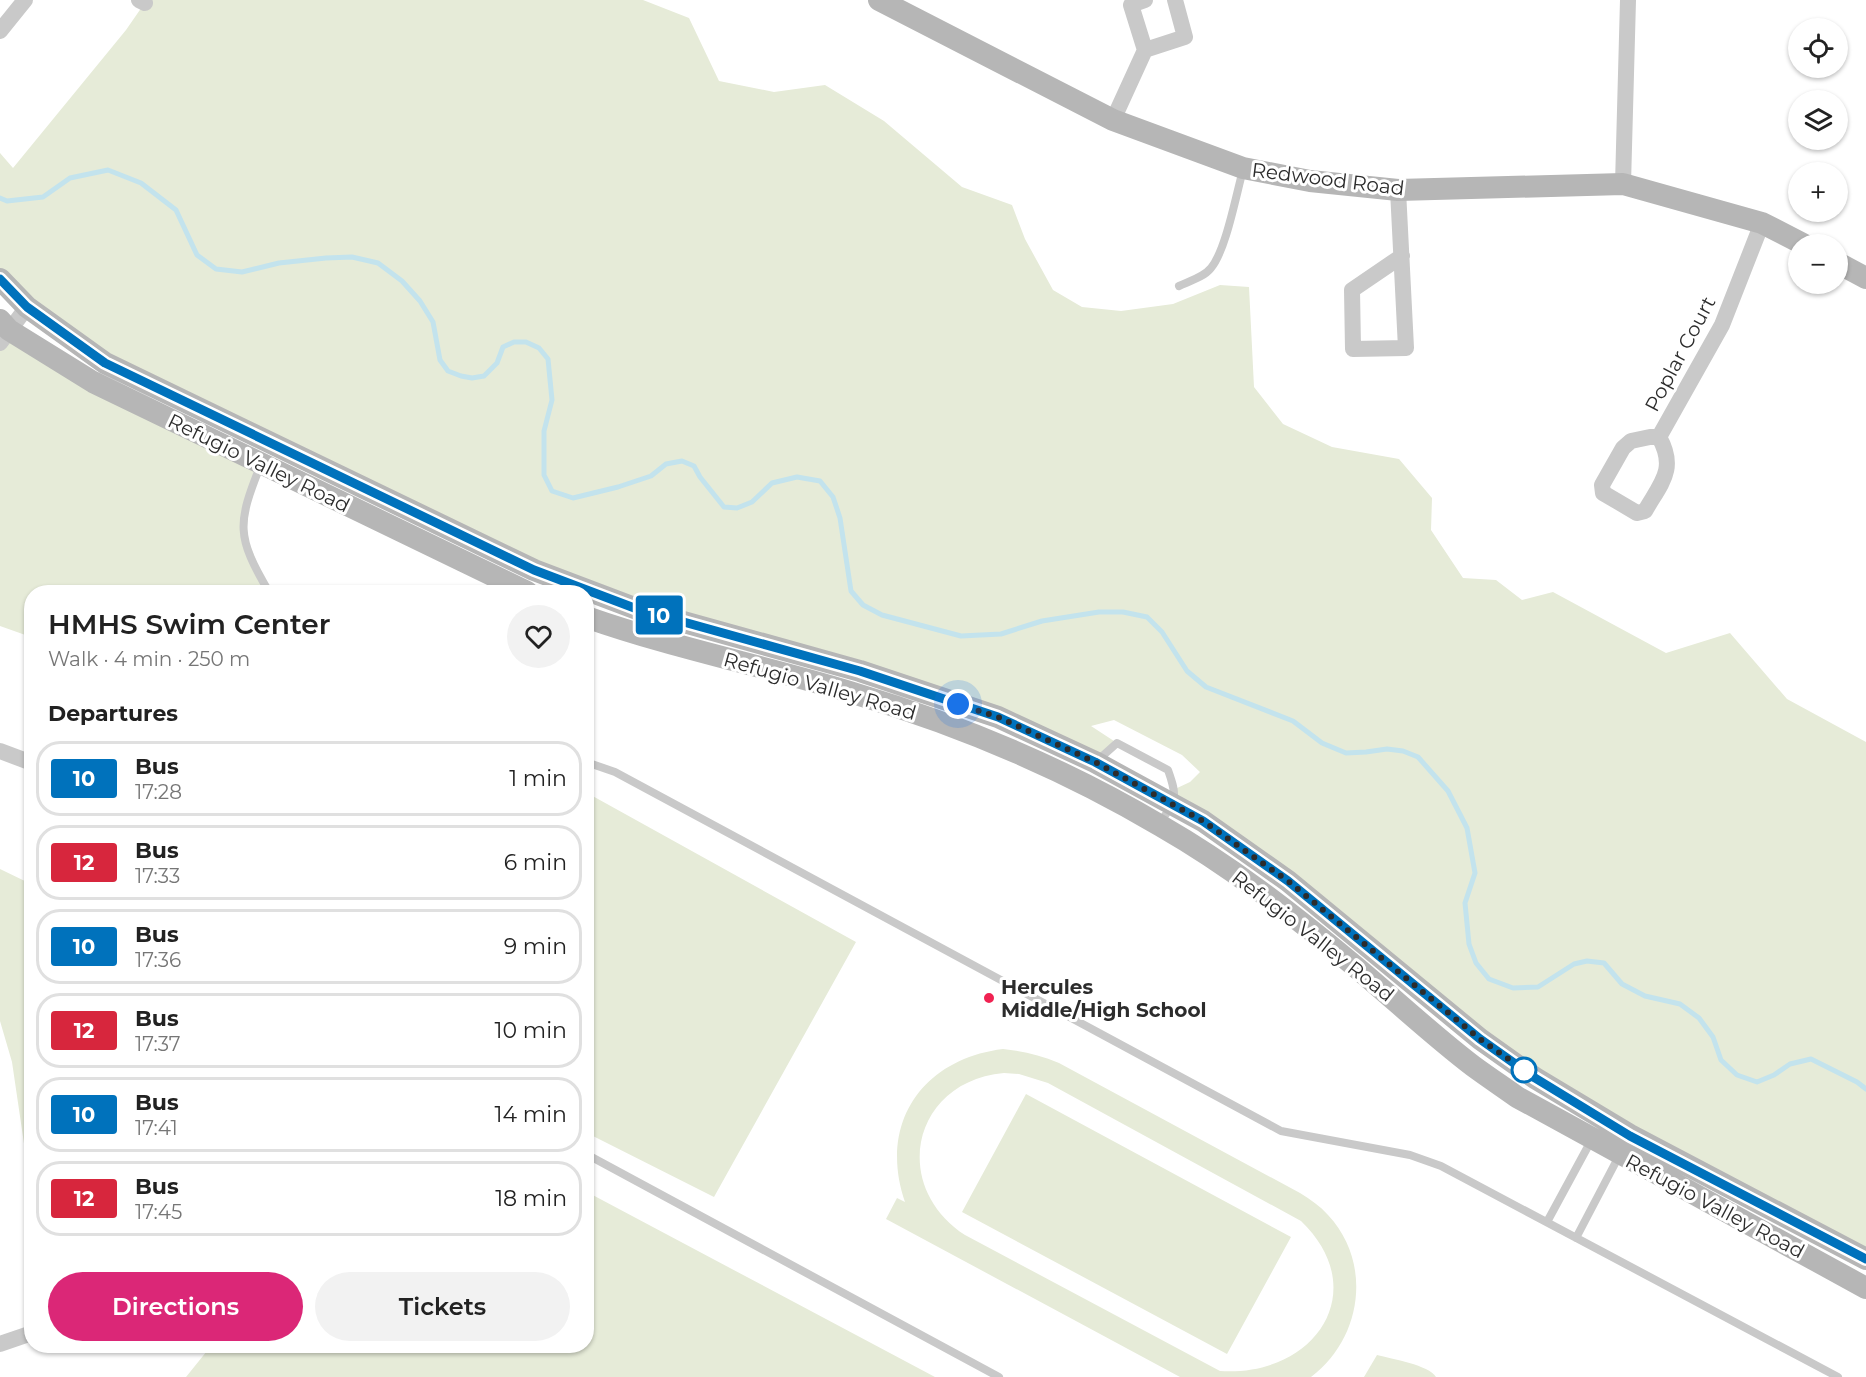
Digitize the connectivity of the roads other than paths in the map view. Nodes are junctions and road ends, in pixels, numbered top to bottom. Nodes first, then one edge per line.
1 (25, 0) edge
2 (879, 0) edge
3 (1145, 0) edge
4 (1175, 0) edge
5 (1628, 0) edge
6 (0, 32) edge
7 (1145, 50) junction
8 (1113, 120) junction
9 (1243, 168) junction
10 (1623, 184) junction
11 (1398, 190) junction
12 (1762, 223) junction
13 (1788, 236) edge
14 (1402, 256) junction
15 (1848, 268) edge
16 (1866, 278) edge
17 (0, 279) edge
18 (1179, 286) dead end
19 (27, 307) junction
20 (3, 331) edge
21 (1659, 436) junction
22 (261, 464) junction
23 (265, 585) edge
24 (512, 585) edge
25 (574, 585) edge
26 (594, 593) edge
27 (594, 620) edge
28 (0, 751) edge
29 (24, 760) edge
30 (594, 765) edge
31 (1172, 805) junction
32 (1159, 824) junction
33 (1597, 1129) junction
34 (1625, 1145) junction
35 (594, 1158) edge
36 (1547, 1222) junction
37 (1576, 1238) junction
38 (1866, 1259) edge
39 (1866, 1288) edge
40 (24, 1336) edge
41 (0, 1344) edge
42 (999, 1377) edge
43 (1838, 1377) edge

1 - 6 street
2 - 8 street, Redwood Road
3 - 7 street
4 - 7 street
5 - 10 street
7 - 8 street
8 - 9 street, Redwood Road
9 - 11 street, Redwood Road
9 - 18 lane
10 - 11 street, Redwood Road
10 - 12 street, Redwood Road
11 - 14 street
12 - 13 street, Redwood Road
12 - 21 street, Poplar Court
14 - 14 street
15 - 16 street
17 - 19 street, Refugio Valley Road
19 - 20 street
19 - 25 street, Refugio Valley Road
20 - 22 street, Refugio Valley Road
21 - 21 street, Poplar Court
22 - 23 lane
22 - 24 street, Refugio Valley Road
26 - 31 street, Refugio Valley Road
27 - 32 street, Refugio Valley Road
28 - 29 street
30 - 36 lane
31 - 32 lane
31 - 33 street, Refugio Valley Road
32 - 33 street, Refugio Valley Road
33 - 34 street, Refugio Valley Road
33 - 36 lane
34 - 37 lane
34 - 38 street, Refugio Valley Road
34 - 39 street, Refugio Valley Road
35 - 42 lane
36 - 37 lane
37 - 43 lane
40 - 41 street

